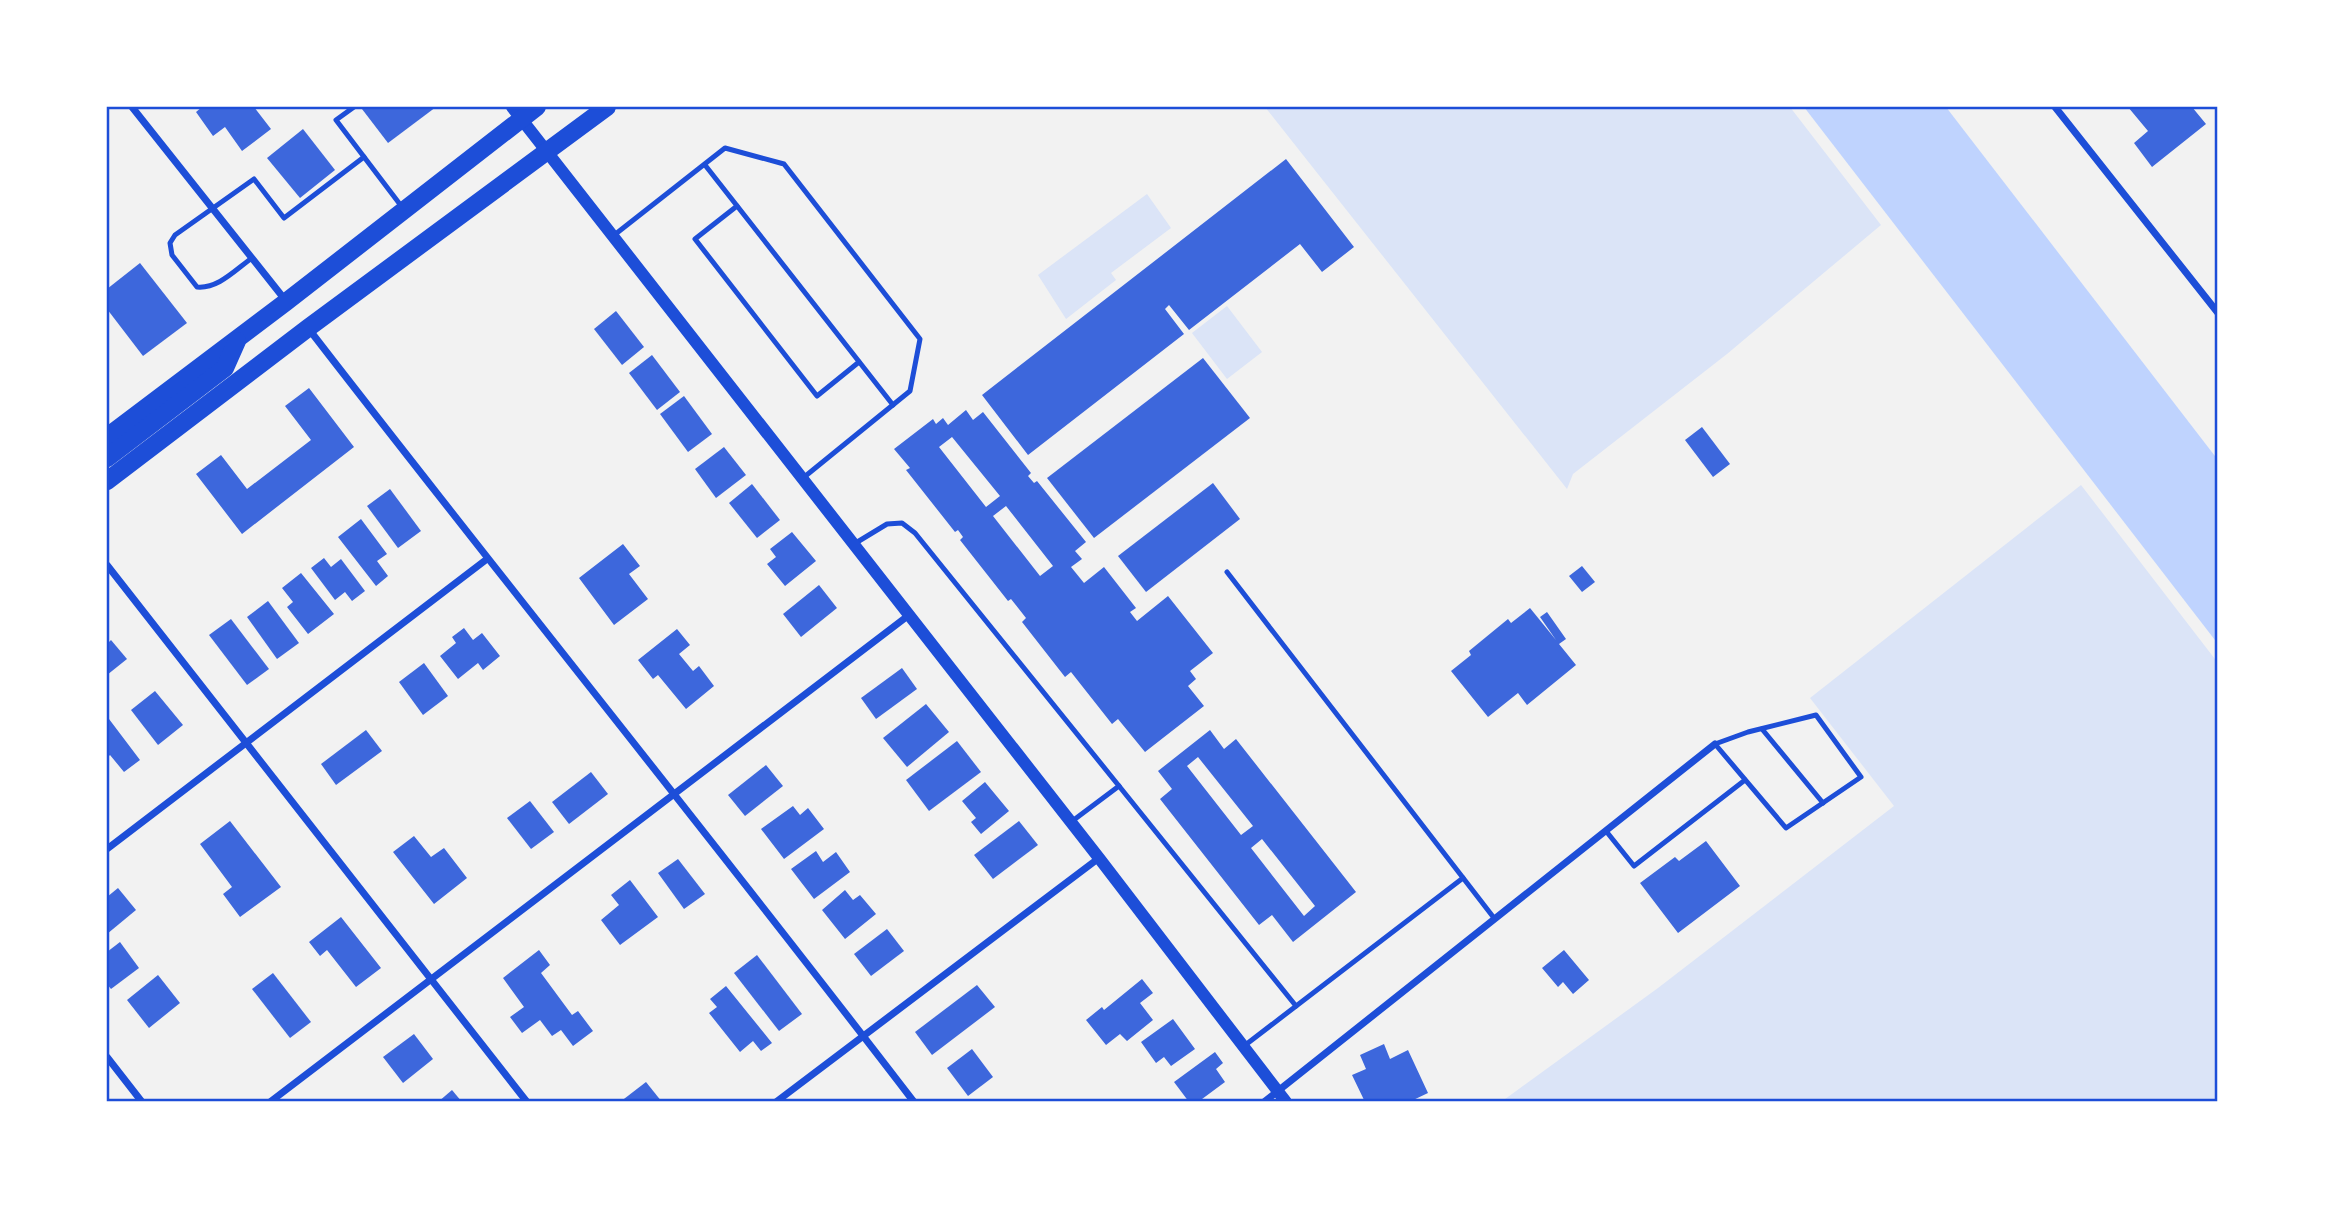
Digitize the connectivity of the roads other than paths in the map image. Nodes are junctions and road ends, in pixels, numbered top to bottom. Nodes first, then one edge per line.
1 (132, 107) edge
2 (354, 107) edge
3 (537, 107) edge
4 (607, 107) edge
5 (2055, 107) edge
6 (517, 113) edge
7 (545, 150) junction
8 (364, 157) junction
9 (705, 165) junction
10 (737, 206) junction
11 (213, 208) junction
12 (404, 210) junction
13 (613, 237) junction
14 (251, 258) junction
15 (286, 302) junction
16 (2218, 313) edge
17 (308, 328) junction
18 (239, 338) junction
19 (859, 362) junction
20 (893, 405) junction
21 (107, 437) edge
22 (107, 458) edge
23 (803, 478) junction
24 (107, 481) edge
25 (854, 544) junction
26 (487, 559) junction
27 (107, 567) edge
28 (1227, 572) dead end
29 (909, 615) junction
30 (1762, 729) junction
31 (245, 743) junction
32 (1715, 744) junction
33 (1745, 780) junction
34 (1119, 786) junction
35 (675, 794) junction
36 (1823, 803) junction
37 (1071, 822) junction
38 (1606, 831) junction
39 (107, 849) edge
40 (1099, 858) junction
41 (1463, 878) junction
42 (1494, 918) junction
43 (432, 980) junction
44 (1296, 1006) junction
45 (863, 1036) junction
46 (1244, 1046) junction
47 (107, 1058) edge
48 (1282, 1097) edge
49 (142, 1102) edge
50 (270, 1102) edge
51 (527, 1102) edge
52 (776, 1102) edge
53 (914, 1102) edge
54 (1264, 1102) edge

1 - 11 street
2 - 8 lane
3 - 6 main road
4 - 7 main road
5 - 16 street
6 - 7 street
6 - 12 main road
7 - 13 street
7 - 17 main road
8 - 11 lane
8 - 12 lane
9 - 10 lane
9 - 13 lane
9 - 20 lane
10 - 19 lane
10 - 19 lane
11 - 14 street
11 - 14 lane
12 - 15 main road
13 - 23 street
14 - 15 street
15 - 18 main road
17 - 24 main road
17 - 26 street
18 - 21 main road
18 - 22 main road
19 - 20 lane
20 - 23 lane
23 - 25 street
25 - 29 street
25 - 34 lane
26 - 31 street
26 - 35 street
27 - 31 street
28 - 41 lane
29 - 35 street
29 - 37 street
30 - 32 lane
30 - 36 lane
30 - 36 lane
31 - 39 street
31 - 43 street
32 - 33 lane
32 - 38 street
33 - 36 lane
33 - 38 lane
34 - 37 lane
34 - 44 lane
35 - 43 street
35 - 45 street
37 - 40 street
38 - 42 street
40 - 45 street
40 - 46 street
41 - 42 lane
41 - 44 lane
42 - 48 street
43 - 50 street
43 - 51 street
44 - 46 lane
45 - 52 street
45 - 53 street
46 - 48 street
47 - 49 street
48 - 54 street

